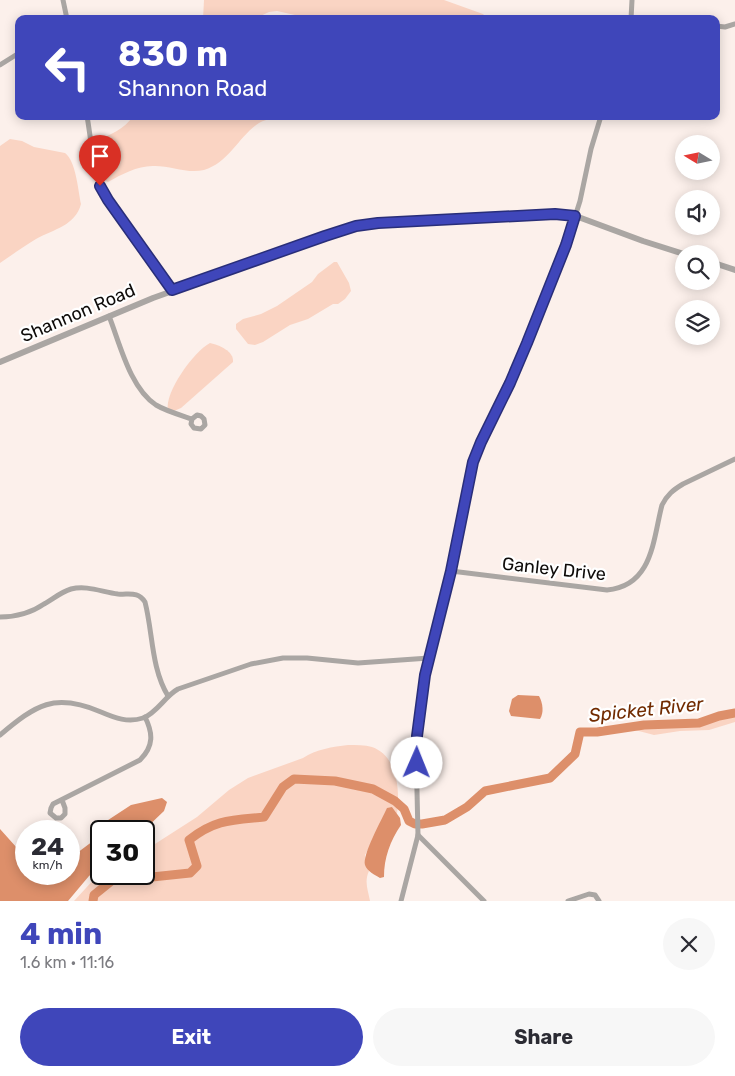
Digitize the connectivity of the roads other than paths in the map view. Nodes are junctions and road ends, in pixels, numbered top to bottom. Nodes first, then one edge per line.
1 (63, 0) edge
2 (632, 0) edge
3 (66, 15) edge
4 (631, 15) edge
5 (735, 24) edge
6 (720, 26) edge
7 (15, 56) edge
8 (0, 65) edge
9 (88, 120) edge
10 (600, 120) edge
11 (575, 216) junction
12 (675, 251) edge
13 (720, 265) edge
14 (735, 270) edge
15 (172, 290) junction
16 (109, 316) junction
17 (0, 362) edge
18 (192, 419) dead end
19 (735, 458) edge
20 (451, 571) junction
21 (0, 617) edge
22 (429, 658) junction
23 (168, 696) junction
24 (145, 717) junction
25 (0, 735) edge
26 (62, 800) dead end
27 (418, 835) junction
28 (401, 901) edge
29 (484, 901) edge
30 (568, 901) edge
31 (599, 901) edge

1 - 3 street
2 - 4 street
5 - 6 street
7 - 8 street
9 - 15 street
10 - 11 street
11 - 12 street, Shannon Road
11 - 15 street, Shannon Road
11 - 20 street
13 - 14 street
15 - 16 street, Shannon Road
16 - 17 street, Shannon Road
16 - 18 street
19 - 20 street, Ganley Drive
20 - 22 street
21 - 23 street
22 - 23 street
22 - 27 street
23 - 24 street
24 - 25 street
24 - 26 street
27 - 28 street
27 - 29 street
30 - 31 street

